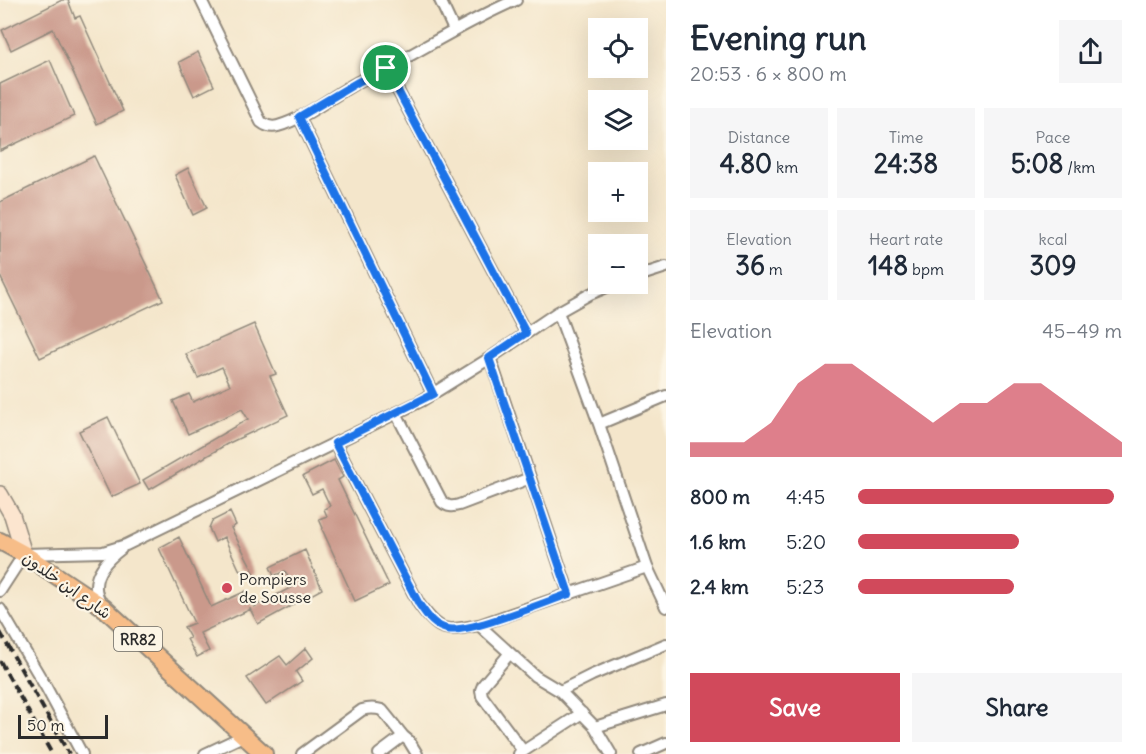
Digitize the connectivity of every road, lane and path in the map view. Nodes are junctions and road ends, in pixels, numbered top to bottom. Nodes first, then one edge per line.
1 (201, 0) edge
2 (440, 0) edge
3 (516, 0) edge
4 (454, 30) junction
5 (386, 68) junction
6 (299, 117) junction
7 (666, 267) edge
8 (648, 273) edge
9 (590, 294) edge
10 (558, 312) junction
11 (526, 333) junction
12 (489, 358) junction
13 (433, 394) junction
14 (666, 396) edge
15 (396, 413) junction
16 (599, 424) junction
17 (335, 443) junction
18 (530, 477) junction
19 (0, 494) edge
20 (0, 541) edge
21 (126, 545) junction
22 (24, 554) junction
23 (647, 567) junction
24 (0, 591) edge
25 (569, 594) junction
26 (102, 607) junction
27 (666, 607) edge
28 (0, 609) edge
29 (479, 625) junction
30 (666, 644) edge
31 (510, 653) junction
32 (560, 691) junction
33 (666, 705) edge
34 (582, 713) junction
35 (595, 728) junction
36 (243, 735) junction
37 (403, 736) junction
38 (534, 744) junction
39 (665, 746) edge
40 (521, 752) edge
41 (82, 754) edge
42 (205, 754) edge
43 (264, 754) edge
44 (302, 754) edge
45 (379, 754) edge
46 (417, 754) edge
47 (540, 754) edge
48 (611, 754) edge
49 (641, 754) edge

1 - 6 street
2 - 4 street
3 - 4 street
4 - 5 street
5 - 6 street
5 - 11 street
6 - 13 street
7 - 8 street
9 - 10 street
10 - 11 street
10 - 16 street
11 - 12 street
12 - 13 street
12 - 18 street
13 - 15 street
14 - 16 street
15 - 17 street
15 - 18 street
16 - 23 street
17 - 21 street
17 - 29 street
18 - 25 street
19 - 22 main road
20 - 22 main road, شارع ابن خلدون / RR82
21 - 22 street
21 - 26 street
22 - 24 street
22 - 26 main road, شارع ابن خلدون / RR82
23 - 25 street
23 - 27 street
25 - 29 street
26 - 36 main road, شارع ابن خلدون / RR82
28 - 41 street
29 - 31 street
30 - 32 street
31 - 32 street
31 - 40 street
32 - 34 street
33 - 35 street
34 - 35 street
34 - 38 street
35 - 48 street
36 - 42 street
36 - 43 main road, شارع ابن خلدون / RR82
37 - 44 street
37 - 45 street
37 - 46 street
38 - 40 street
38 - 47 street
39 - 49 street

